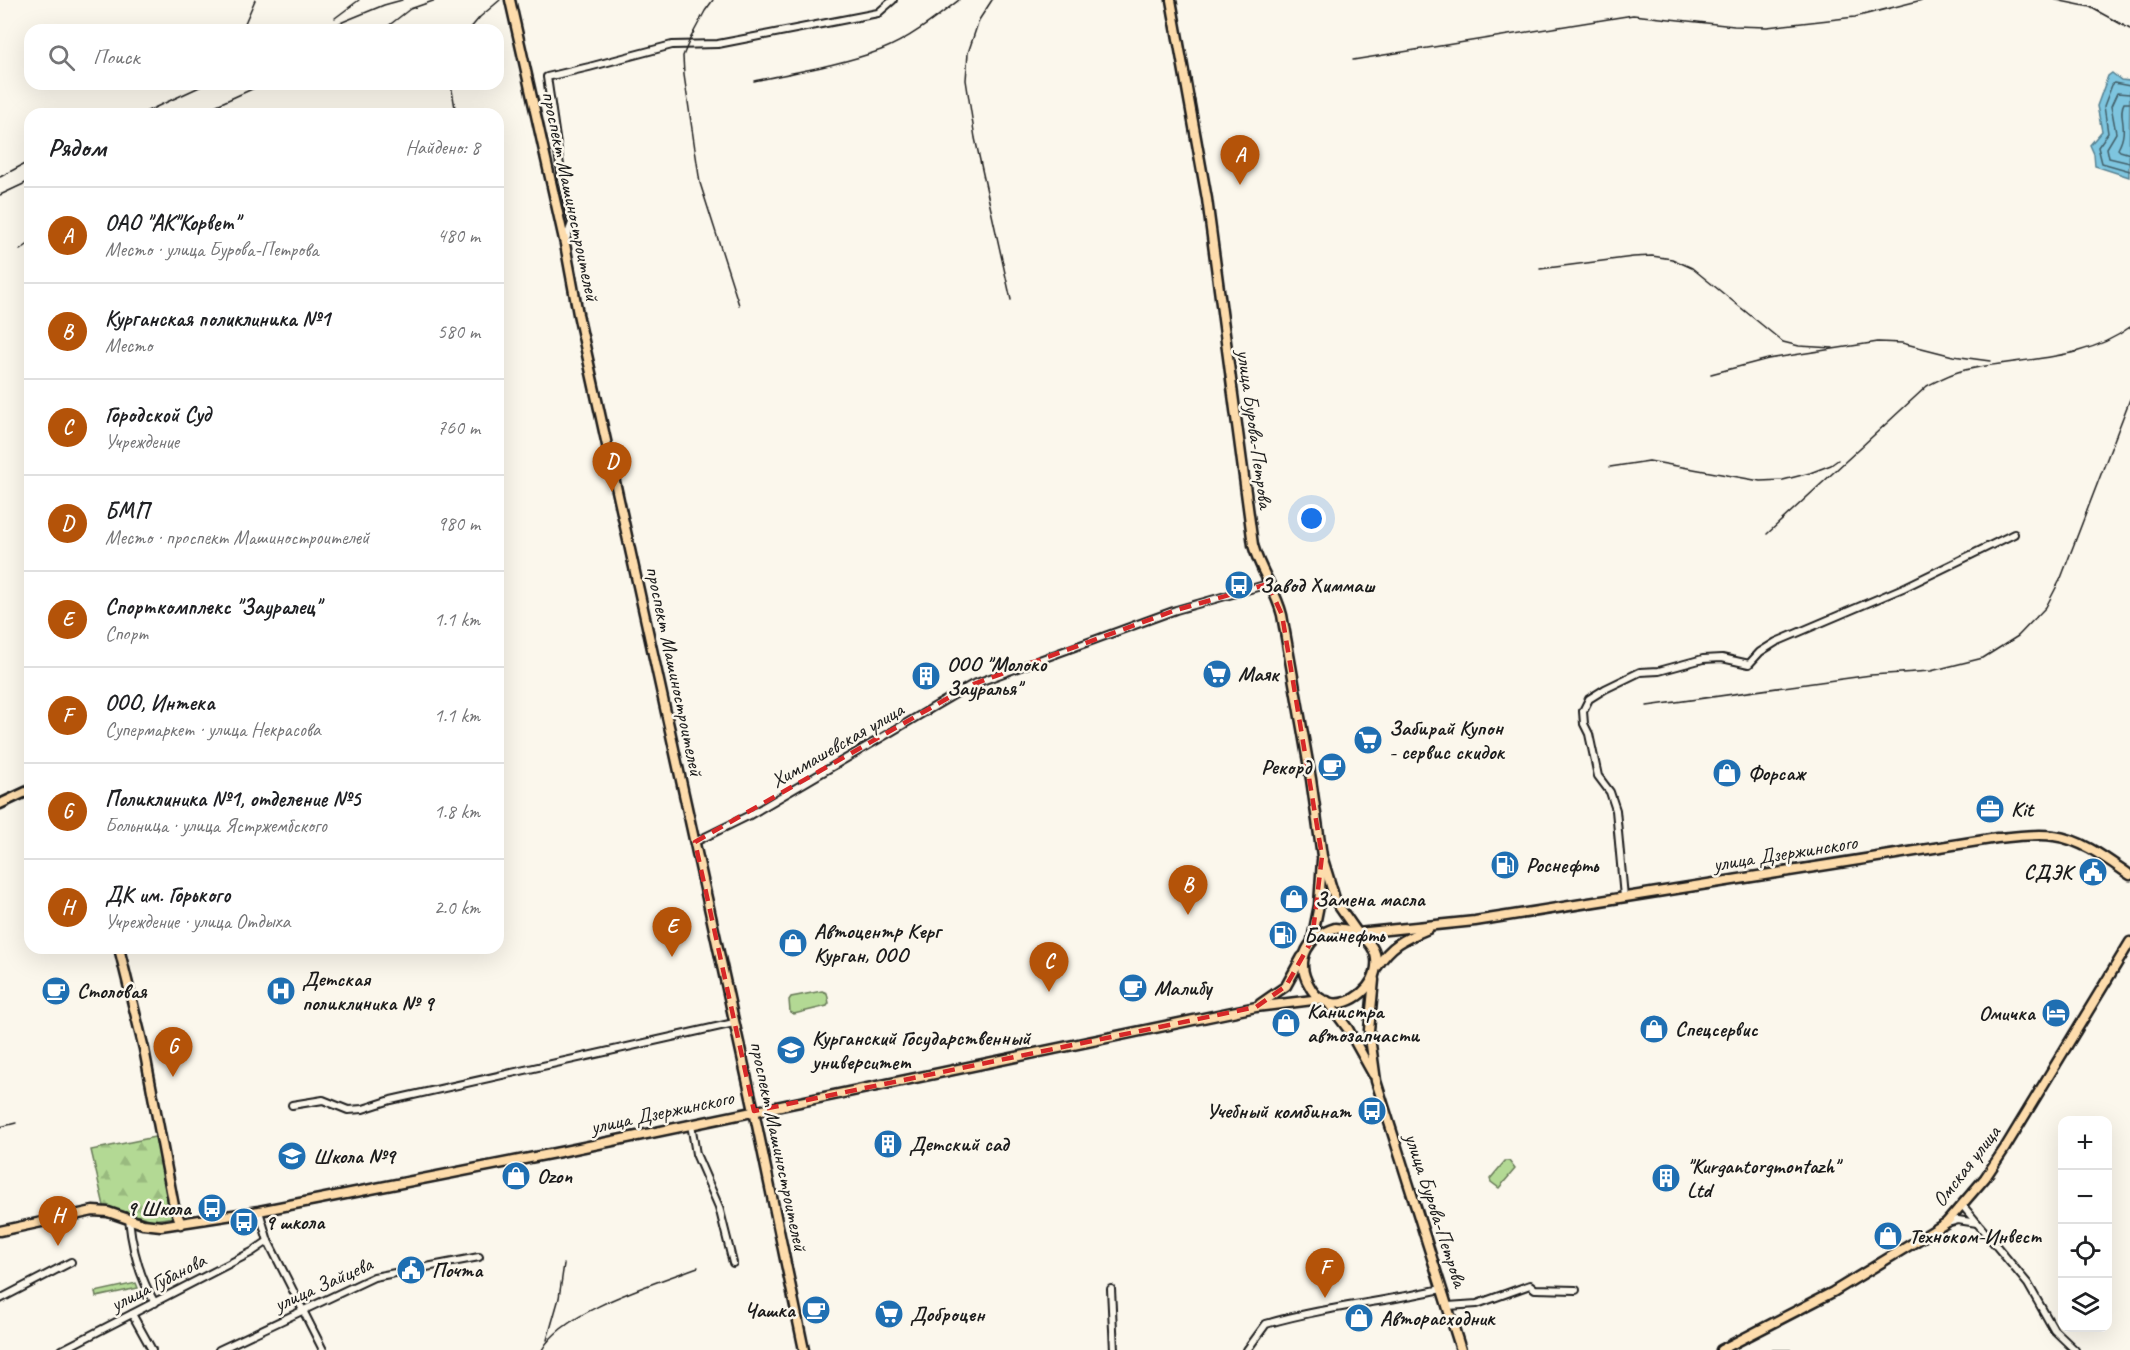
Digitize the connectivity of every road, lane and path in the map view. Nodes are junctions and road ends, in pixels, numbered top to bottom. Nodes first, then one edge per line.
1 (510, 0) edge
2 (893, 0) edge
3 (1172, 0) edge
4 (565, 244) junction
5 (2014, 534) dead end
6 (1268, 584) junction
7 (24, 793) edge
8 (0, 804) edge
9 (695, 842) junction
10 (1322, 856) junction
11 (2130, 875) edge
12 (1624, 897) junction
13 (1437, 926) junction
14 (1357, 932) junction
15 (1312, 940) junction
16 (2130, 942) edge
17 (1305, 951) junction
18 (120, 954) edge
19 (1377, 967) junction
20 (1374, 980) junction
21 (1324, 1000) junction
22 (1256, 1007) junction
23 (734, 1023) junction
24 (1376, 1081) junction
25 (292, 1105) dead end
26 (754, 1111) junction
27 (691, 1124) junction
28 (1963, 1206) junction
29 (259, 1211) junction
30 (129, 1219) junction
31 (1946, 1223) junction
32 (1977, 1223) junction
33 (181, 1224) junction
34 (0, 1230) edge
35 (268, 1241) junction
36 (479, 1257) dead end
37 (71, 1263) dead end
38 (733, 1263) dead end
39 (1111, 1289) dead end
40 (1442, 1289) junction
41 (1576, 1290) dead end
42 (0, 1299) edge
43 (155, 1303) junction
44 (1448, 1306) junction
45 (304, 1310) junction
46 (132, 1314) junction
47 (1459, 1348) edge
48 (62, 1350) edge
49 (152, 1350) edge
50 (219, 1350) edge
51 (323, 1350) edge
52 (804, 1350) edge
53 (1114, 1350) edge
54 (1247, 1350) edge
55 (1721, 1350) edge
56 (2075, 1350) edge

1 - 4 main road, проспект Машиностроителей
2 - 4 street
3 - 6 main road, улица Бурова-Петрова
4 - 9 main road, проспект Машиностроителей
5 - 12 street
6 - 9 street, Химмашевская улица
6 - 10 main road, улица Бурова-Петрова
7 - 8 main road
9 - 23 main road, проспект Машиностроителей
10 - 14 main road, улица Бурова-Петрова
10 - 15 main road, улица Бурова-Петрова
11 - 12 main road, улица Дзержинского
12 - 13 main road, улица Дзержинского
13 - 14 main road, улица Дзержинского
13 - 19 main road, улица Дзержинского
14 - 15 main road
14 - 19 main road
15 - 17 main road
16 - 28 main road, Омская улица
17 - 21 main road
17 - 22 main road, улица Дзержинского
18 - 33 main road
19 - 20 main road
20 - 21 main road
20 - 24 main road, улица Бурова-Петрова
21 - 22 main road, улица Дзержинского
21 - 24 main road, улица Бурова-Петрова
22 - 26 main road, улица Дзержинского
23 - 25 street
23 - 26 main road, проспект Машиностроителей
24 - 40 main road, улица Бурова-Петрова
26 - 27 main road, улица Дзержинского
26 - 52 main road, проспект Машиностроителей
27 - 29 main road, улица Дзержинского
27 - 38 street
28 - 31 main road, Омская улица
28 - 32 street
29 - 33 main road, улица Дзержинского
29 - 35 street
30 - 33 main road, улица Дзержинского
30 - 34 main road, улица Дзержинского
30 - 43 street
31 - 32 street
31 - 55 main road, Омская улица
32 - 56 street
35 - 43 street, улица Губанова
35 - 45 street
36 - 45 street, улица Зайцева
37 - 42 street
39 - 53 street
40 - 44 main road, улица Бурова-Петрова
40 - 54 street
41 - 44 street
43 - 46 street, улица Губанова
44 - 47 main road, улица Бурова-Петрова
45 - 50 street, улица Зайцева
45 - 51 street
46 - 48 street, улица Губанова
46 - 49 street

